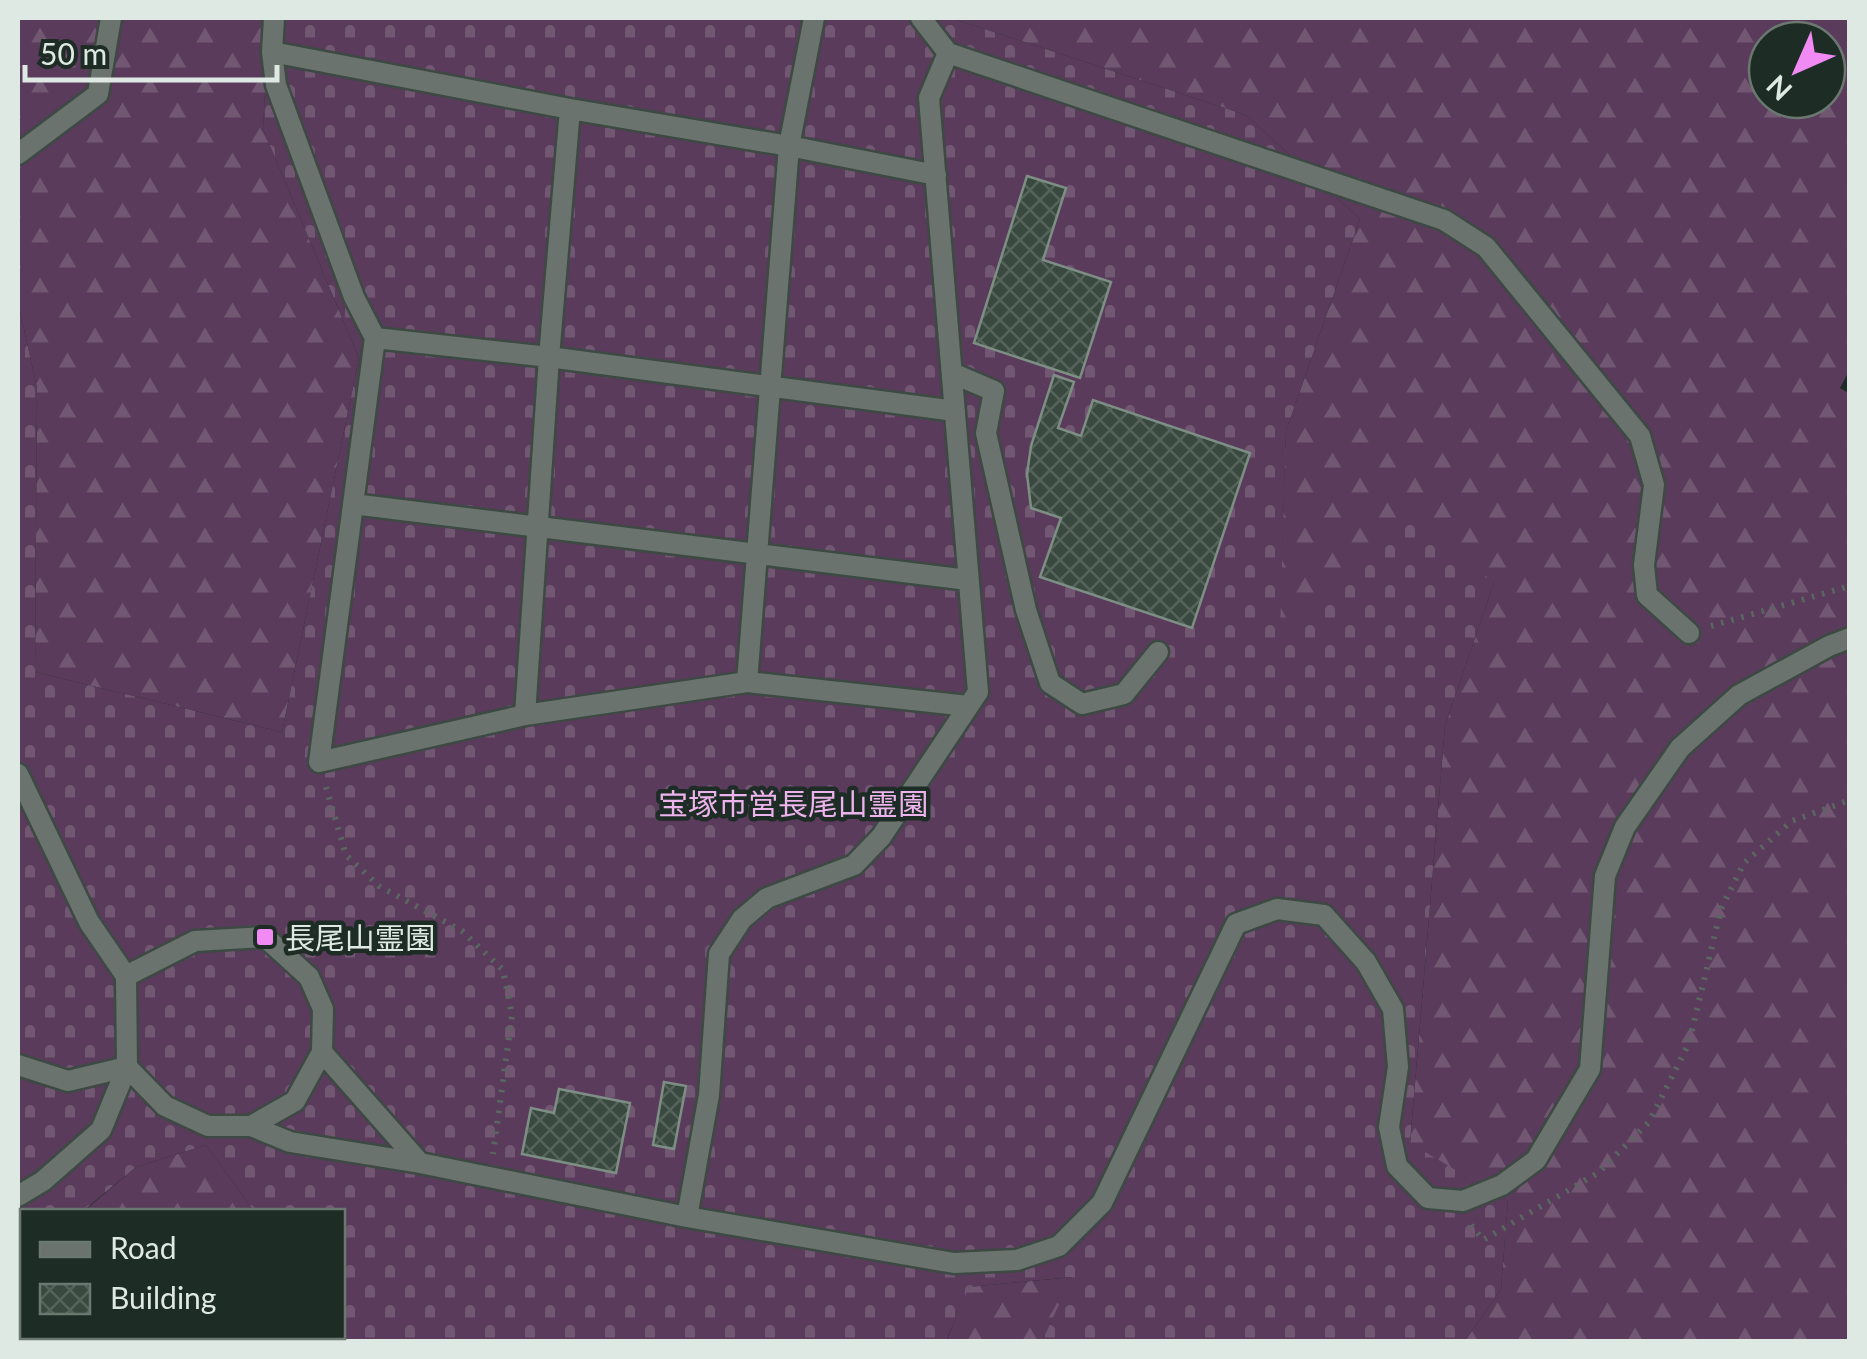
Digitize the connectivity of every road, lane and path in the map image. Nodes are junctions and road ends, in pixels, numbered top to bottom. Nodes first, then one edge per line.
1 (112, 18) edge
2 (274, 18) edge
3 (814, 18) edge
4 (922, 18) edge
5 (272, 52) junction
6 (948, 53) junction
7 (570, 109) junction
8 (788, 146) junction
9 (18, 154) edge
10 (936, 175) junction
11 (374, 338) junction
12 (549, 358) junction
13 (952, 373) junction
14 (770, 387) junction
15 (955, 412) junction
16 (353, 504) junction
17 (537, 528) junction
18 (757, 554) junction
19 (968, 580) junction
20 (1850, 586) edge
21 (1689, 632) joint
22 (1850, 638) edge
23 (1158, 652) dead end
24 (747, 682) junction
25 (968, 706) junction
26 (525, 715) junction
27 (319, 762) junction
28 (18, 774) edge
29 (1850, 800) edge
30 (126, 976) junction
31 (322, 1052) junction
32 (18, 1064) edge
33 (127, 1066) junction
34 (251, 1126) junction
35 (420, 1163) junction
36 (490, 1178) junction
37 (18, 1196) edge
38 (1463, 1201) junction
39 (687, 1217) junction

1 - 9 street
2 - 5 street
3 - 8 street
4 - 6 street
5 - 7 street
5 - 11 street
6 - 10 street
6 - 21 street
7 - 8 street
7 - 12 street
8 - 10 street
8 - 14 street
10 - 13 street
11 - 12 street
11 - 16 street
12 - 14 street
12 - 17 street
13 - 15 street
13 - 23 street
14 - 15 street
14 - 18 street
15 - 19 street
16 - 17 street
16 - 27 street
17 - 18 street
17 - 26 street
18 - 19 street
18 - 24 street
19 - 25 street
20 - 21 path
22 - 38 street
24 - 25 street
24 - 26 street
25 - 39 street
26 - 27 street
27 - 36 path
28 - 30 street
29 - 38 path
30 - 31 street
30 - 33 street
31 - 34 street
31 - 35 street
32 - 33 street
33 - 34 street
33 - 37 street
34 - 35 street
35 - 36 street
36 - 39 street
38 - 39 street

